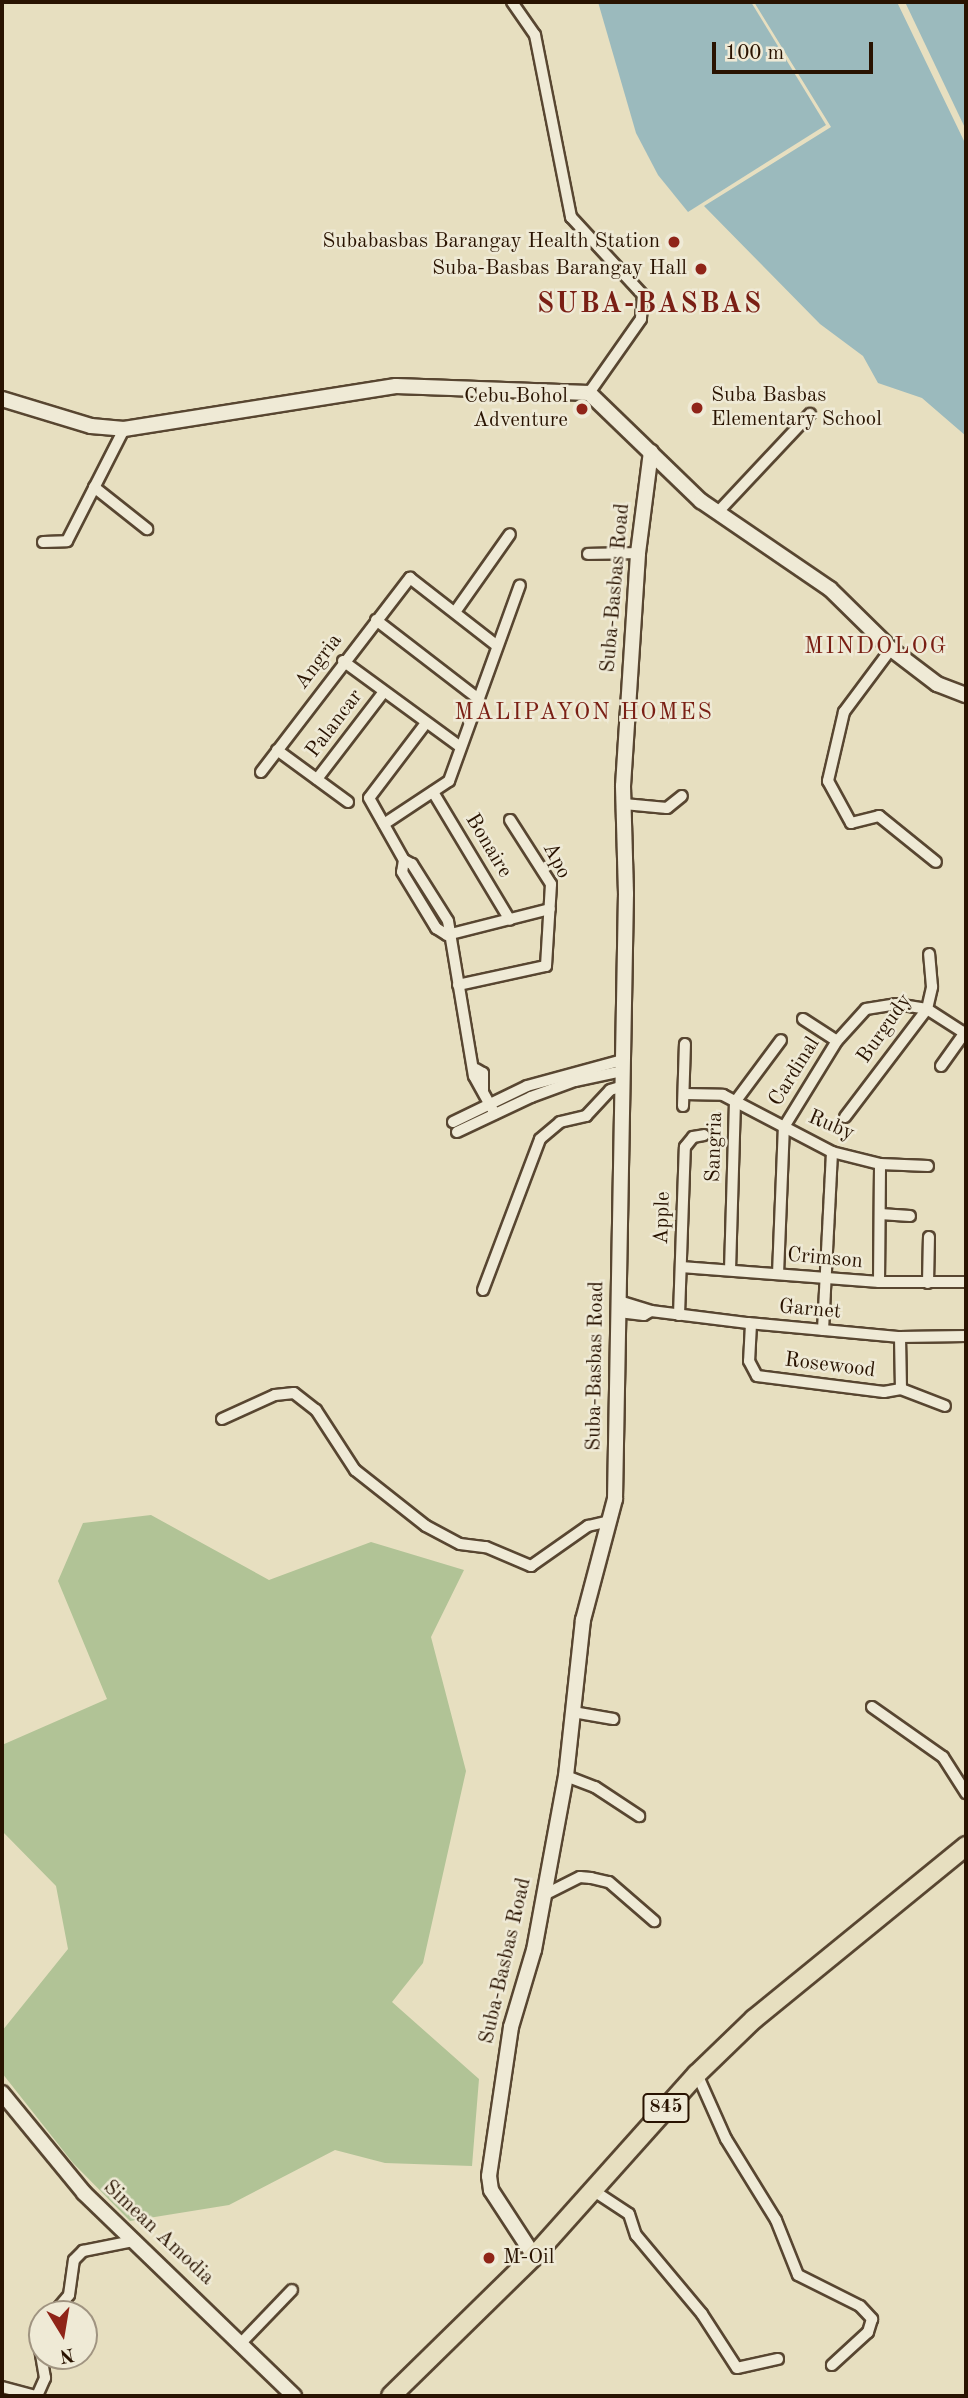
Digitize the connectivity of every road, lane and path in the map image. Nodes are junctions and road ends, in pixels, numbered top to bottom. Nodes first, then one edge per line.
1 (512, 2) edge
2 (589, 393) junction
3 (2, 400) edge
4 (810, 414) dead end
5 (124, 429) junction
6 (651, 452) junction
7 (93, 487) junction
8 (717, 513) junction
9 (147, 529) dead end
10 (510, 534) dead end
11 (43, 542) dead end
12 (588, 554) dead end
13 (638, 554) junction
14 (520, 585) dead end
15 (455, 612) junction
16 (376, 620) junction
17 (496, 645) junction
18 (891, 649) junction
19 (343, 661) junction
20 (383, 693) junction
21 (966, 695) edge
22 (476, 697) junction
23 (426, 723) junction
24 (459, 746) junction
25 (277, 750) junction
26 (261, 772) dead end
27 (317, 779) junction
28 (433, 792) junction
29 (682, 796) dead end
30 (348, 802) dead end
31 (624, 804) junction
32 (510, 820) dead end
33 (384, 824) junction
34 (936, 862) dead end
35 (550, 909) junction
36 (510, 920) junction
37 (447, 934) junction
38 (929, 954) dead end
39 (458, 985) junction
40 (927, 1009) junction
41 (803, 1019) dead end
42 (966, 1033) edge
43 (781, 1040) dead end
44 (837, 1041) junction
45 (685, 1044) dead end
46 (623, 1065) junction
47 (941, 1066) dead end
48 (623, 1086) junction
49 (735, 1102) junction
50 (492, 1109) junction
51 (845, 1118) dead end
52 (455, 1127) dead end
53 (784, 1127) junction
54 (704, 1135) dead end
55 (832, 1152) junction
56 (880, 1164) junction
57 (928, 1166) dead end
58 (880, 1214) junction
59 (910, 1216) dead end
60 (929, 1237) dead end
61 (681, 1267) junction
62 (730, 1270) junction
63 (778, 1274) junction
64 (827, 1279) junction
65 (879, 1282) junction
66 (966, 1282) edge
67 (928, 1283) junction
68 (484, 1290) dead end
69 (619, 1306) junction
70 (679, 1315) junction
71 (751, 1324) junction
72 (823, 1330) junction
73 (966, 1336) edge
74 (900, 1337) junction
75 (901, 1389) junction
76 (945, 1406) dead end
77 (222, 1419) dead end
78 (609, 1521) junction
79 (872, 1707) dead end
80 (573, 1712) junction
81 (613, 1719) dead end
82 (566, 1776) junction
83 (966, 1793) edge
84 (639, 1815) dead end
85 (966, 1846) edge
86 (544, 1895) junction
87 (654, 1921) dead end
88 (697, 2074) junction
89 (2, 2093) edge
90 (592, 2189) junction
91 (133, 2241) junction
92 (534, 2256) junction
93 (292, 2290) dead end
94 (65, 2300) edge
95 (242, 2343) junction
96 (778, 2360) dead end
97 (832, 2365) dead end
98 (44, 2370) edge
99 (2, 2387) edge
100 (36, 2396) edge
101 (294, 2396) edge
102 (391, 2396) edge

1 - 2 street
2 - 5 street
2 - 6 street
3 - 5 street
4 - 8 street
5 - 7 street
6 - 8 street
6 - 13 street, Suba-Basbas Road
7 - 9 street
7 - 11 street
8 - 18 street
10 - 15 street
12 - 13 street
13 - 31 street, Suba-Basbas Road
14 - 17 street
15 - 16 street, Angria
15 - 17 street
16 - 19 street, Angria
16 - 22 street
17 - 22 street
18 - 21 street
18 - 34 street
19 - 20 street
19 - 25 street, Angria
20 - 23 street
20 - 27 street, Palancar
22 - 24 street
23 - 24 street
23 - 33 street
24 - 28 street
25 - 26 street, Angria
25 - 27 street
27 - 30 street
28 - 33 street
28 - 36 street, Bonaire
29 - 31 street
31 - 46 street, Suba-Basbas Road
32 - 35 street, Apo
33 - 37 street
35 - 36 street
35 - 39 street, Apo
36 - 37 street
37 - 39 street
38 - 40 street, Burgudy
39 - 50 street
40 - 42 street, Cardinal
40 - 44 street, Cardinal
40 - 51 street, Burgudy
41 - 44 street
42 - 47 street
43 - 49 street, Sangria
44 - 53 street, Cardinal
45 - 49 street, Ruby
46 - 48 street, Suba-Basbas Road
46 - 50 street
48 - 68 street
48 - 69 street, Suba-Basbas Road
49 - 53 street, Ruby
49 - 62 street, Sangria
50 - 52 street
53 - 55 street, Ruby
53 - 63 street, Cardinal
54 - 61 street, Apple
55 - 56 street, Ruby
55 - 64 street
56 - 57 street, Ruby
56 - 58 street
58 - 59 street
58 - 65 street
60 - 67 street
61 - 62 street, Crimson
61 - 70 street, Apple
62 - 63 street, Crimson
63 - 64 street, Crimson
64 - 65 street, Crimson
64 - 72 street
65 - 67 street, Crimson
66 - 67 street, Crimson
69 - 70 street, Garnet
69 - 78 street, Suba-Basbas Road
70 - 71 street, Garnet
71 - 72 street, Garnet
71 - 75 street, Rosewood
72 - 74 street, Garnet
73 - 74 street, Garnet
74 - 75 street, Rosewood
75 - 76 street
77 - 78 street
78 - 80 street, Suba-Basbas Road
79 - 83 street
80 - 81 street
80 - 82 street, Suba-Basbas Road
82 - 84 street
82 - 86 street, Suba-Basbas Road
85 - 88 main road, 845
86 - 87 street
86 - 92 street, Suba-Basbas Road
88 - 90 main road, 845
88 - 97 street
89 - 91 street, Simean Amodia
90 - 92 main road, 845
90 - 96 street
91 - 94 street
91 - 95 street, Simean Amodia
92 - 102 main road, 845
93 - 95 street
95 - 101 street, Simean Amodia
98 - 100 street
99 - 100 street

